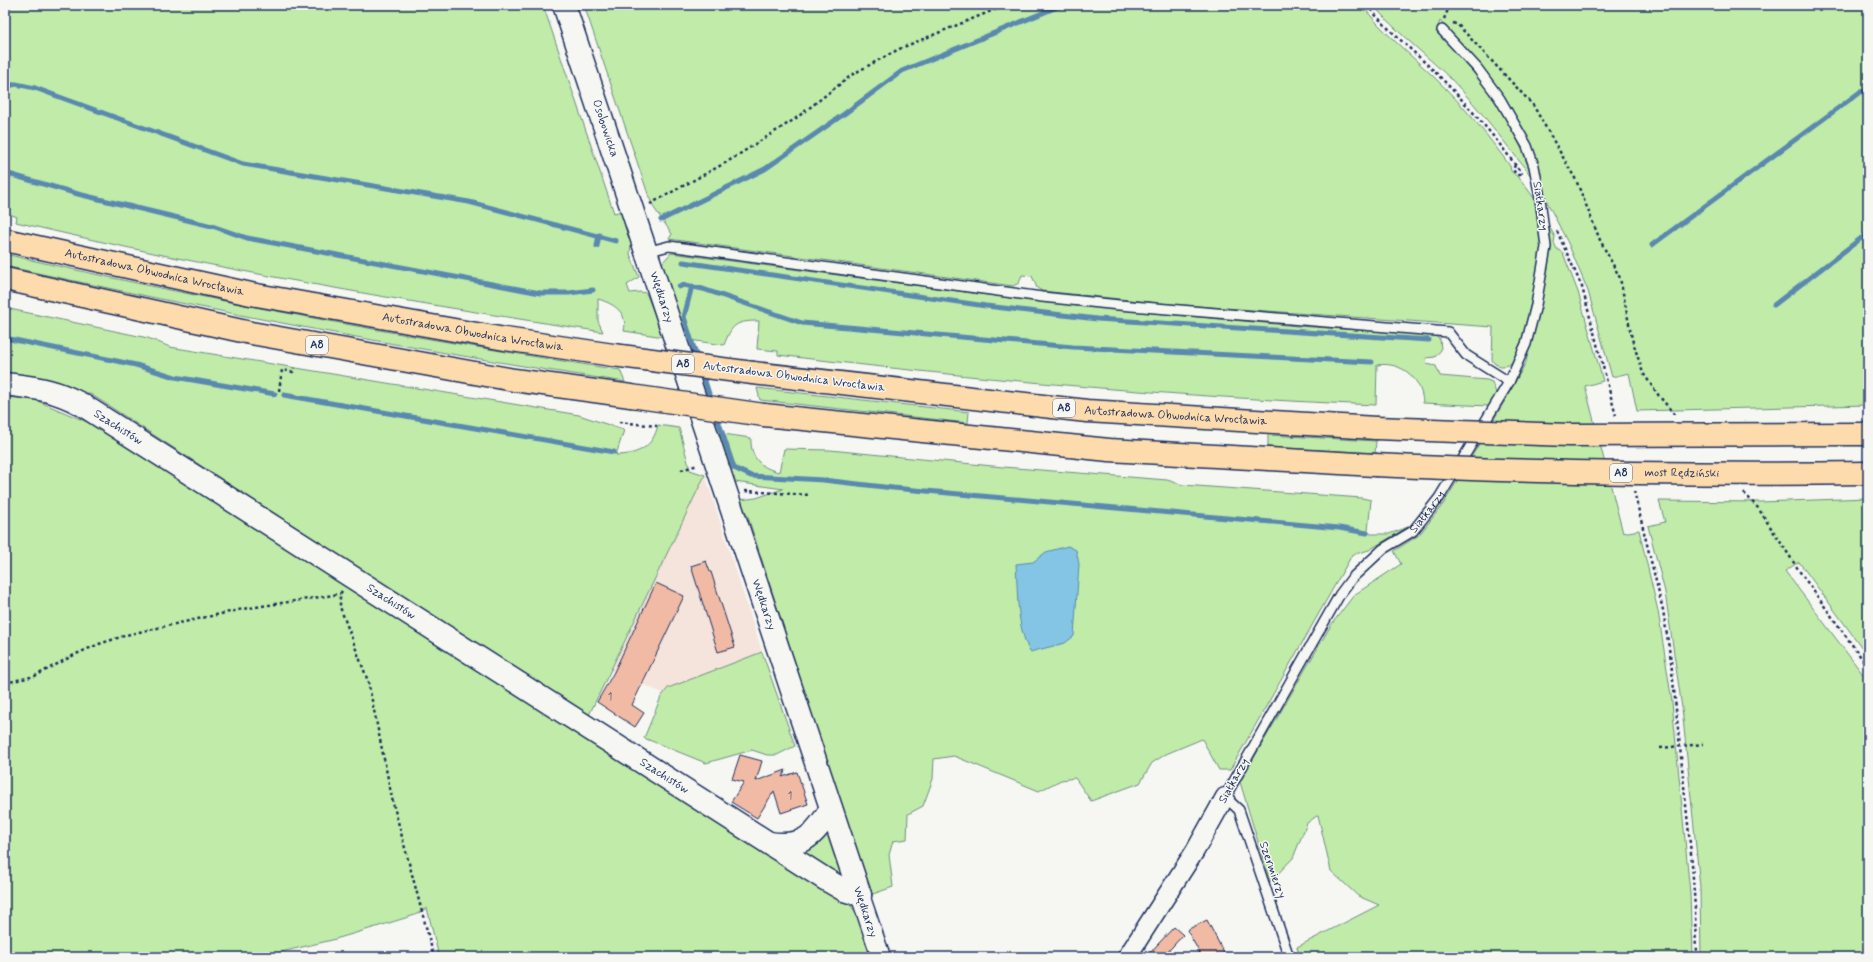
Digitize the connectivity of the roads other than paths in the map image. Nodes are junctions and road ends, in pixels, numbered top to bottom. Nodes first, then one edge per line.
1 (564, 5) edge
2 (1442, 30) dead end
3 (5, 240) edge
4 (646, 252) junction
5 (5, 279) edge
6 (1509, 382) junction
7 (5, 384) edge
8 (1868, 434) edge
9 (1868, 473) edge
10 (1224, 797) junction
11 (830, 810) junction
12 (769, 843) junction
13 (860, 895) junction
14 (881, 957) edge
15 (1127, 957) edge
16 (1289, 957) edge

1 - 4 street, Osobowicka
2 - 6 lane, Siatkarzy
3 - 8 highway, Autostradowa Obwodnica Wrocławia / A8, bridge
4 - 6 lane
4 - 11 street, Wędkarzy
5 - 9 highway, most Rędziński / A8, bridge
6 - 10 lane, Siatkarzy
7 - 12 street, Szachistów
10 - 15 street, Siatkarzy
10 - 16 lane, Szermierzy
11 - 12 street, Szachistów
11 - 13 street, Wędkarzy
12 - 13 street, Szachistów
13 - 14 street, Wędkarzy

